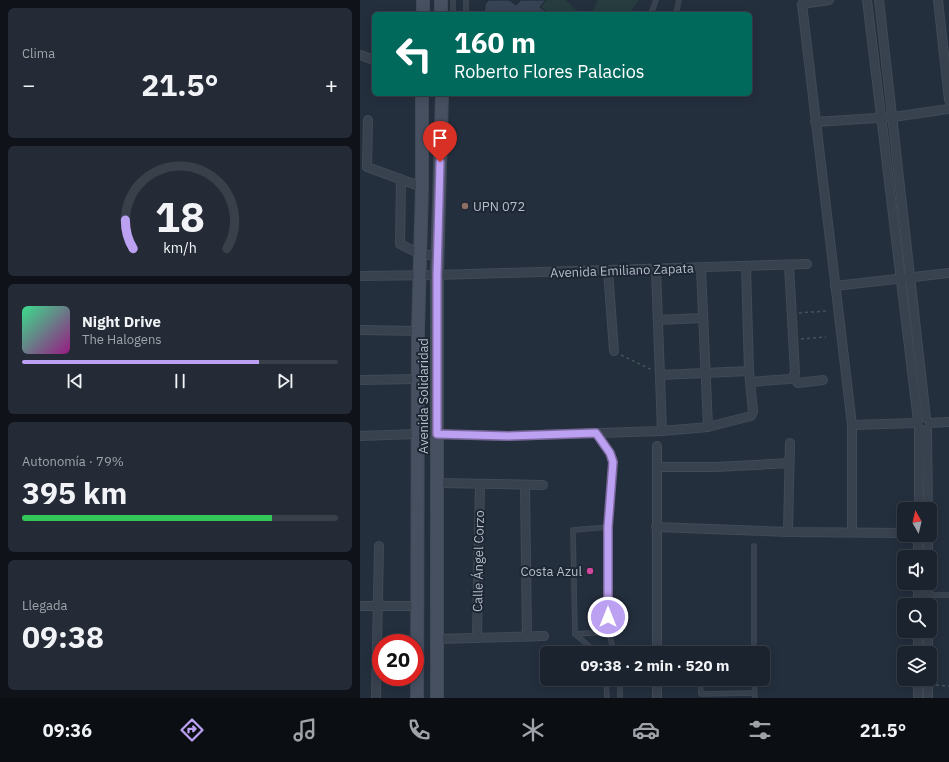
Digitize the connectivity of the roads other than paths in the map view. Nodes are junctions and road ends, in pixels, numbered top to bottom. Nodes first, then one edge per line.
1 (423, 0) edge
2 (441, 0) edge
3 (453, 0) edge
4 (466, 0) edge
5 (656, 0) edge
6 (679, 0) edge
7 (829, 0) edge
8 (867, 0) edge
9 (879, 0) edge
10 (938, 0) edge
11 (423, 12) edge
12 (441, 12) edge
13 (454, 12) edge
14 (466, 12) edge
15 (652, 12) edge
16 (676, 12) edge
17 (360, 55) edge
18 (372, 59) edge
19 (422, 97) edge
20 (442, 97) edge
21 (949, 100) edge
22 (949, 109) edge
23 (893, 117) junction
24 (881, 118) junction
25 (368, 120) dead end
26 (815, 122) junction
27 (401, 179) junction
28 (422, 187) junction
29 (420, 254) junction
30 (438, 256) junction
31 (807, 264) dead end
32 (789, 265) junction
33 (746, 267) junction
34 (700, 268) junction
35 (656, 270) junction
36 (608, 271) junction
37 (949, 273) edge
38 (437, 275) junction
39 (360, 276) edge
40 (419, 276) junction
41 (911, 278) junction
42 (901, 280) junction
43 (835, 286) junction
44 (702, 318) junction
45 (658, 320) junction
46 (360, 330) edge
47 (418, 331) junction
48 (614, 351) road end
49 (749, 371) junction
50 (704, 373) junction
51 (660, 375) junction
52 (793, 377) junction
53 (418, 379) junction
54 (360, 380) edge
55 (823, 380) dead end
56 (750, 382) junction
57 (949, 422) edge
58 (923, 424) junction
59 (852, 425) junction
60 (708, 427) junction
61 (662, 431) junction
62 (596, 433) junction
63 (417, 434) junction
64 (437, 434) junction
65 (360, 436) edge
66 (790, 443) dead end
67 (657, 446) dead end
68 (790, 463) junction
69 (657, 467) junction
70 (438, 483) junction
71 (480, 484) junction
72 (543, 485) dead end
73 (525, 486) junction
74 (919, 502) edge
75 (928, 502) edge
76 (608, 527) junction
77 (656, 527) junction
78 (788, 532) junction
79 (852, 532) junction
80 (897, 533) edge
81 (379, 546) dead end
82 (754, 546) dead end
83 (918, 590) edge
84 (928, 590) edge
85 (928, 594) junction
86 (918, 595) joint
87 (949, 595) edge
88 (928, 598) edge
89 (360, 606) edge
90 (378, 606) junction
91 (417, 606) junction
92 (608, 632) junction
93 (575, 634) junction
94 (544, 636) dead end
95 (477, 637) junction
96 (527, 637) junction
97 (437, 639) junction
98 (589, 646) edge
99 (612, 646) edge
100 (657, 646) edge
101 (754, 646) edge
102 (606, 686) edge
103 (620, 686) edge
104 (657, 686) edge
105 (700, 686) edge
106 (754, 686) edge
107 (918, 686) edge
108 (928, 686) edge
109 (754, 693) junction
110 (376, 698) edge
111 (417, 698) edge
112 (437, 698) edge
113 (607, 698) edge
114 (620, 698) edge
115 (657, 698) edge
116 (755, 698) edge
117 (918, 698) edge
118 (928, 698) edge

1 - 11 main road
2 - 12 main road
3 - 13 lane
4 - 14 lane
5 - 15 lane
6 - 16 lane
7 - 26 street
8 - 24 street
9 - 23 street
10 - 21 street
17 - 18 street
19 - 20 main road
19 - 28 main road, Avenida Solidaridad
20 - 30 main road, Avenida Solidaridad
22 - 23 street
23 - 24 street
23 - 41 street
24 - 26 street
24 - 42 street
25 - 27 street
26 - 43 street
27 - 28 street
27 - 29 street
28 - 29 main road, Avenida Solidaridad
29 - 30 street
29 - 40 main road, Avenida Solidaridad
30 - 38 main road, Avenida Solidaridad
31 - 32 street, Avenida Emiliano Zapata
32 - 33 street, Avenida Emiliano Zapata
32 - 52 street
33 - 34 street, Avenida Emiliano Zapata
33 - 49 street
34 - 35 street, Avenida Emiliano Zapata
34 - 44 street
35 - 36 street, Avenida Emiliano Zapata
35 - 45 street
36 - 38 street, Avenida Emiliano Zapata
36 - 48 street
37 - 41 street
38 - 40 street, Avenida Emiliano Zapata
38 - 64 main road, Avenida Solidaridad
39 - 40 street, Avenida Emiliano Zapata
40 - 47 main road, Avenida Solidaridad
41 - 42 street
41 - 58 street
42 - 43 street
42 - 58 street
43 - 59 street
44 - 45 street
44 - 50 street
45 - 51 street
46 - 47 street
47 - 53 main road, Avenida Solidaridad
49 - 50 street
49 - 56 street
50 - 51 street
50 - 60 street
51 - 61 street
52 - 55 street
52 - 56 street
53 - 54 street
53 - 63 main road, Avenida Solidaridad
56 - 60 street
57 - 58 street
58 - 59 street
58 - 74 street
58 - 75 street
59 - 79 street
60 - 61 street
61 - 62 street
62 - 64 street
62 - 76 lane
63 - 64 street
63 - 65 street
63 - 91 main road, Avenida Solidaridad
64 - 70 main road, Avenida Solidaridad
66 - 68 street
67 - 69 street
68 - 69 street
68 - 78 street
69 - 77 street
70 - 71 street
70 - 97 main road, Avenida Solidaridad
71 - 73 street
71 - 95 street, Calle Ángel Corzo
72 - 73 street
73 - 96 street
76 - 92 lane
76 - 93 lane
77 - 78 street
77 - 100 street
78 - 79 street
79 - 80 street
81 - 90 street
82 - 101 lane
83 - 86 street
84 - 85 street
85 - 86 lane
85 - 87 lane
85 - 88 street
89 - 90 street
90 - 91 street
90 - 110 street
91 - 111 main road, Avenida Solidaridad
92 - 93 lane
92 - 99 lane
93 - 98 lane
94 - 96 street
95 - 96 street
95 - 97 street
97 - 112 main road, Avenida Solidaridad
102 - 113 lane
103 - 114 lane
104 - 115 street
105 - 109 lane
106 - 109 lane
107 - 117 street
108 - 118 street
109 - 116 lane

